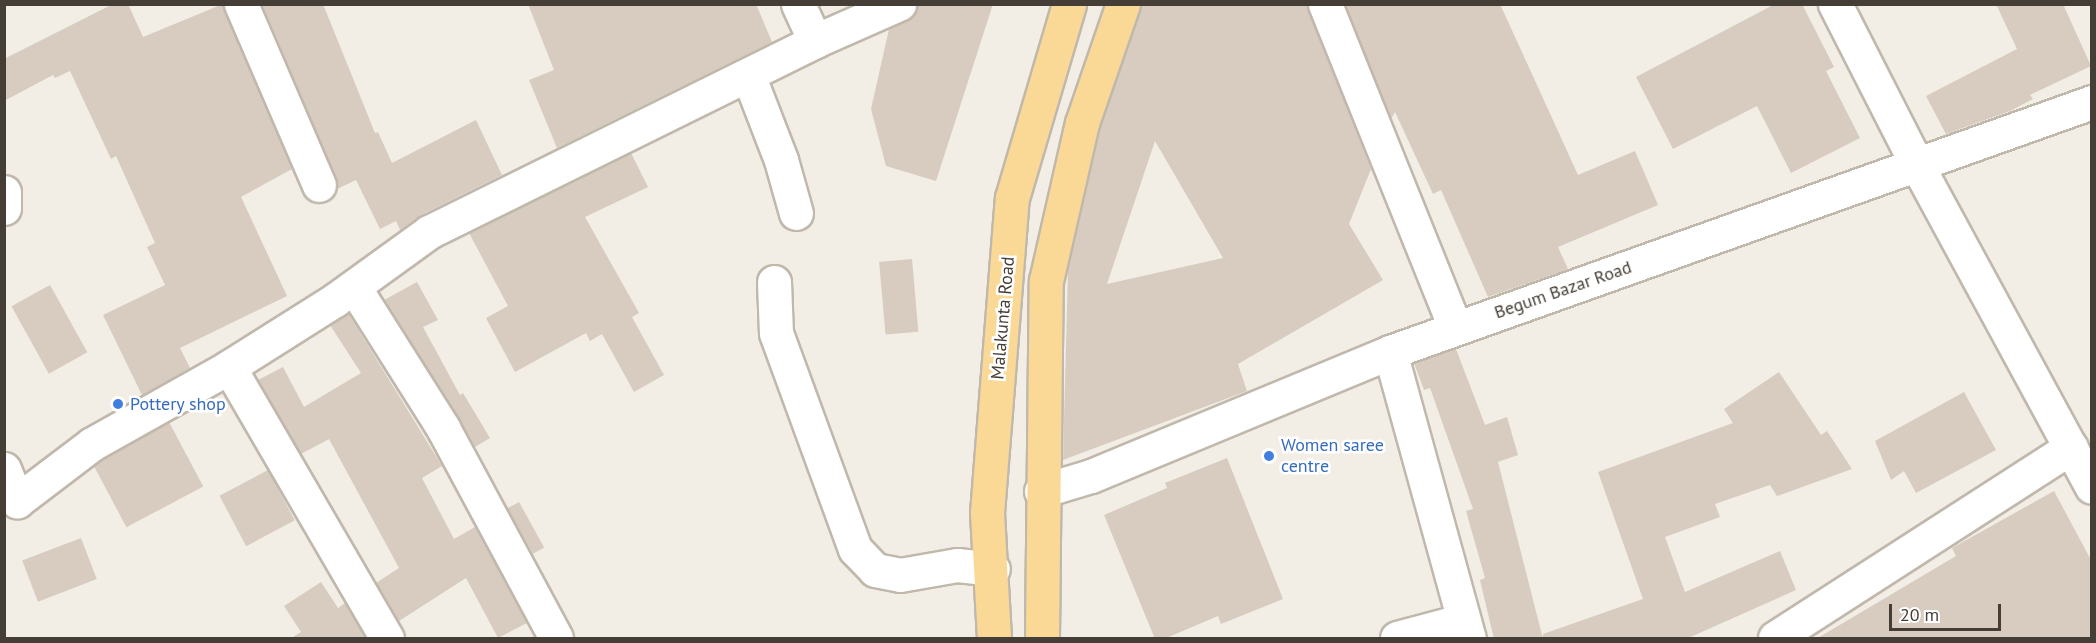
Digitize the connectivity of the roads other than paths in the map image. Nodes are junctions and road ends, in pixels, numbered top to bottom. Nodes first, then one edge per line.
1 (241, 4) edge
2 (798, 4) edge
3 (899, 4) edge
4 (1069, 4) edge
5 (1123, 4) edge
6 (1325, 4) edge
7 (1835, 4) edge
8 (815, 41) junction
9 (749, 77) junction
10 (2091, 102) edge
11 (1917, 165) junction
12 (319, 185) dead end
13 (4, 192) edge
14 (4, 208) edge
15 (796, 213) dead end
16 (774, 282) dead end
17 (354, 287) junction
18 (1455, 328) junction
19 (1389, 352) junction
20 (229, 367) junction
21 (2071, 447) junction
22 (4, 469) edge
23 (2091, 487) edge
24 (1041, 491) junction
25 (988, 499) junction
26 (11, 506) edge
27 (993, 569) junction
28 (1467, 629) edge
29 (1780, 638) edge
30 (387, 639) edge
31 (556, 639) edge
32 (994, 639) edge
33 (1042, 639) edge
34 (1397, 639) edge

1 - 12 street
2 - 8 street
3 - 8 street
4 - 25 main road, Malakunta Road
5 - 24 main road
6 - 18 street
7 - 11 street
8 - 9 street
9 - 15 street
9 - 17 street
10 - 11 street, Begum Bazar Road
11 - 18 street, Begum Bazar Road
11 - 21 street
13 - 14 street
16 - 27 street
17 - 20 street
17 - 31 street
18 - 19 street, Begum Bazar Road
19 - 24 street, Begum Bazar Road
19 - 28 street
20 - 26 street
20 - 30 street
21 - 23 street
21 - 29 street
22 - 26 street
24 - 25 main road
24 - 33 main road
25 - 27 main road, Malakunta Road
27 - 32 main road, Malakunta Road
28 - 34 street

